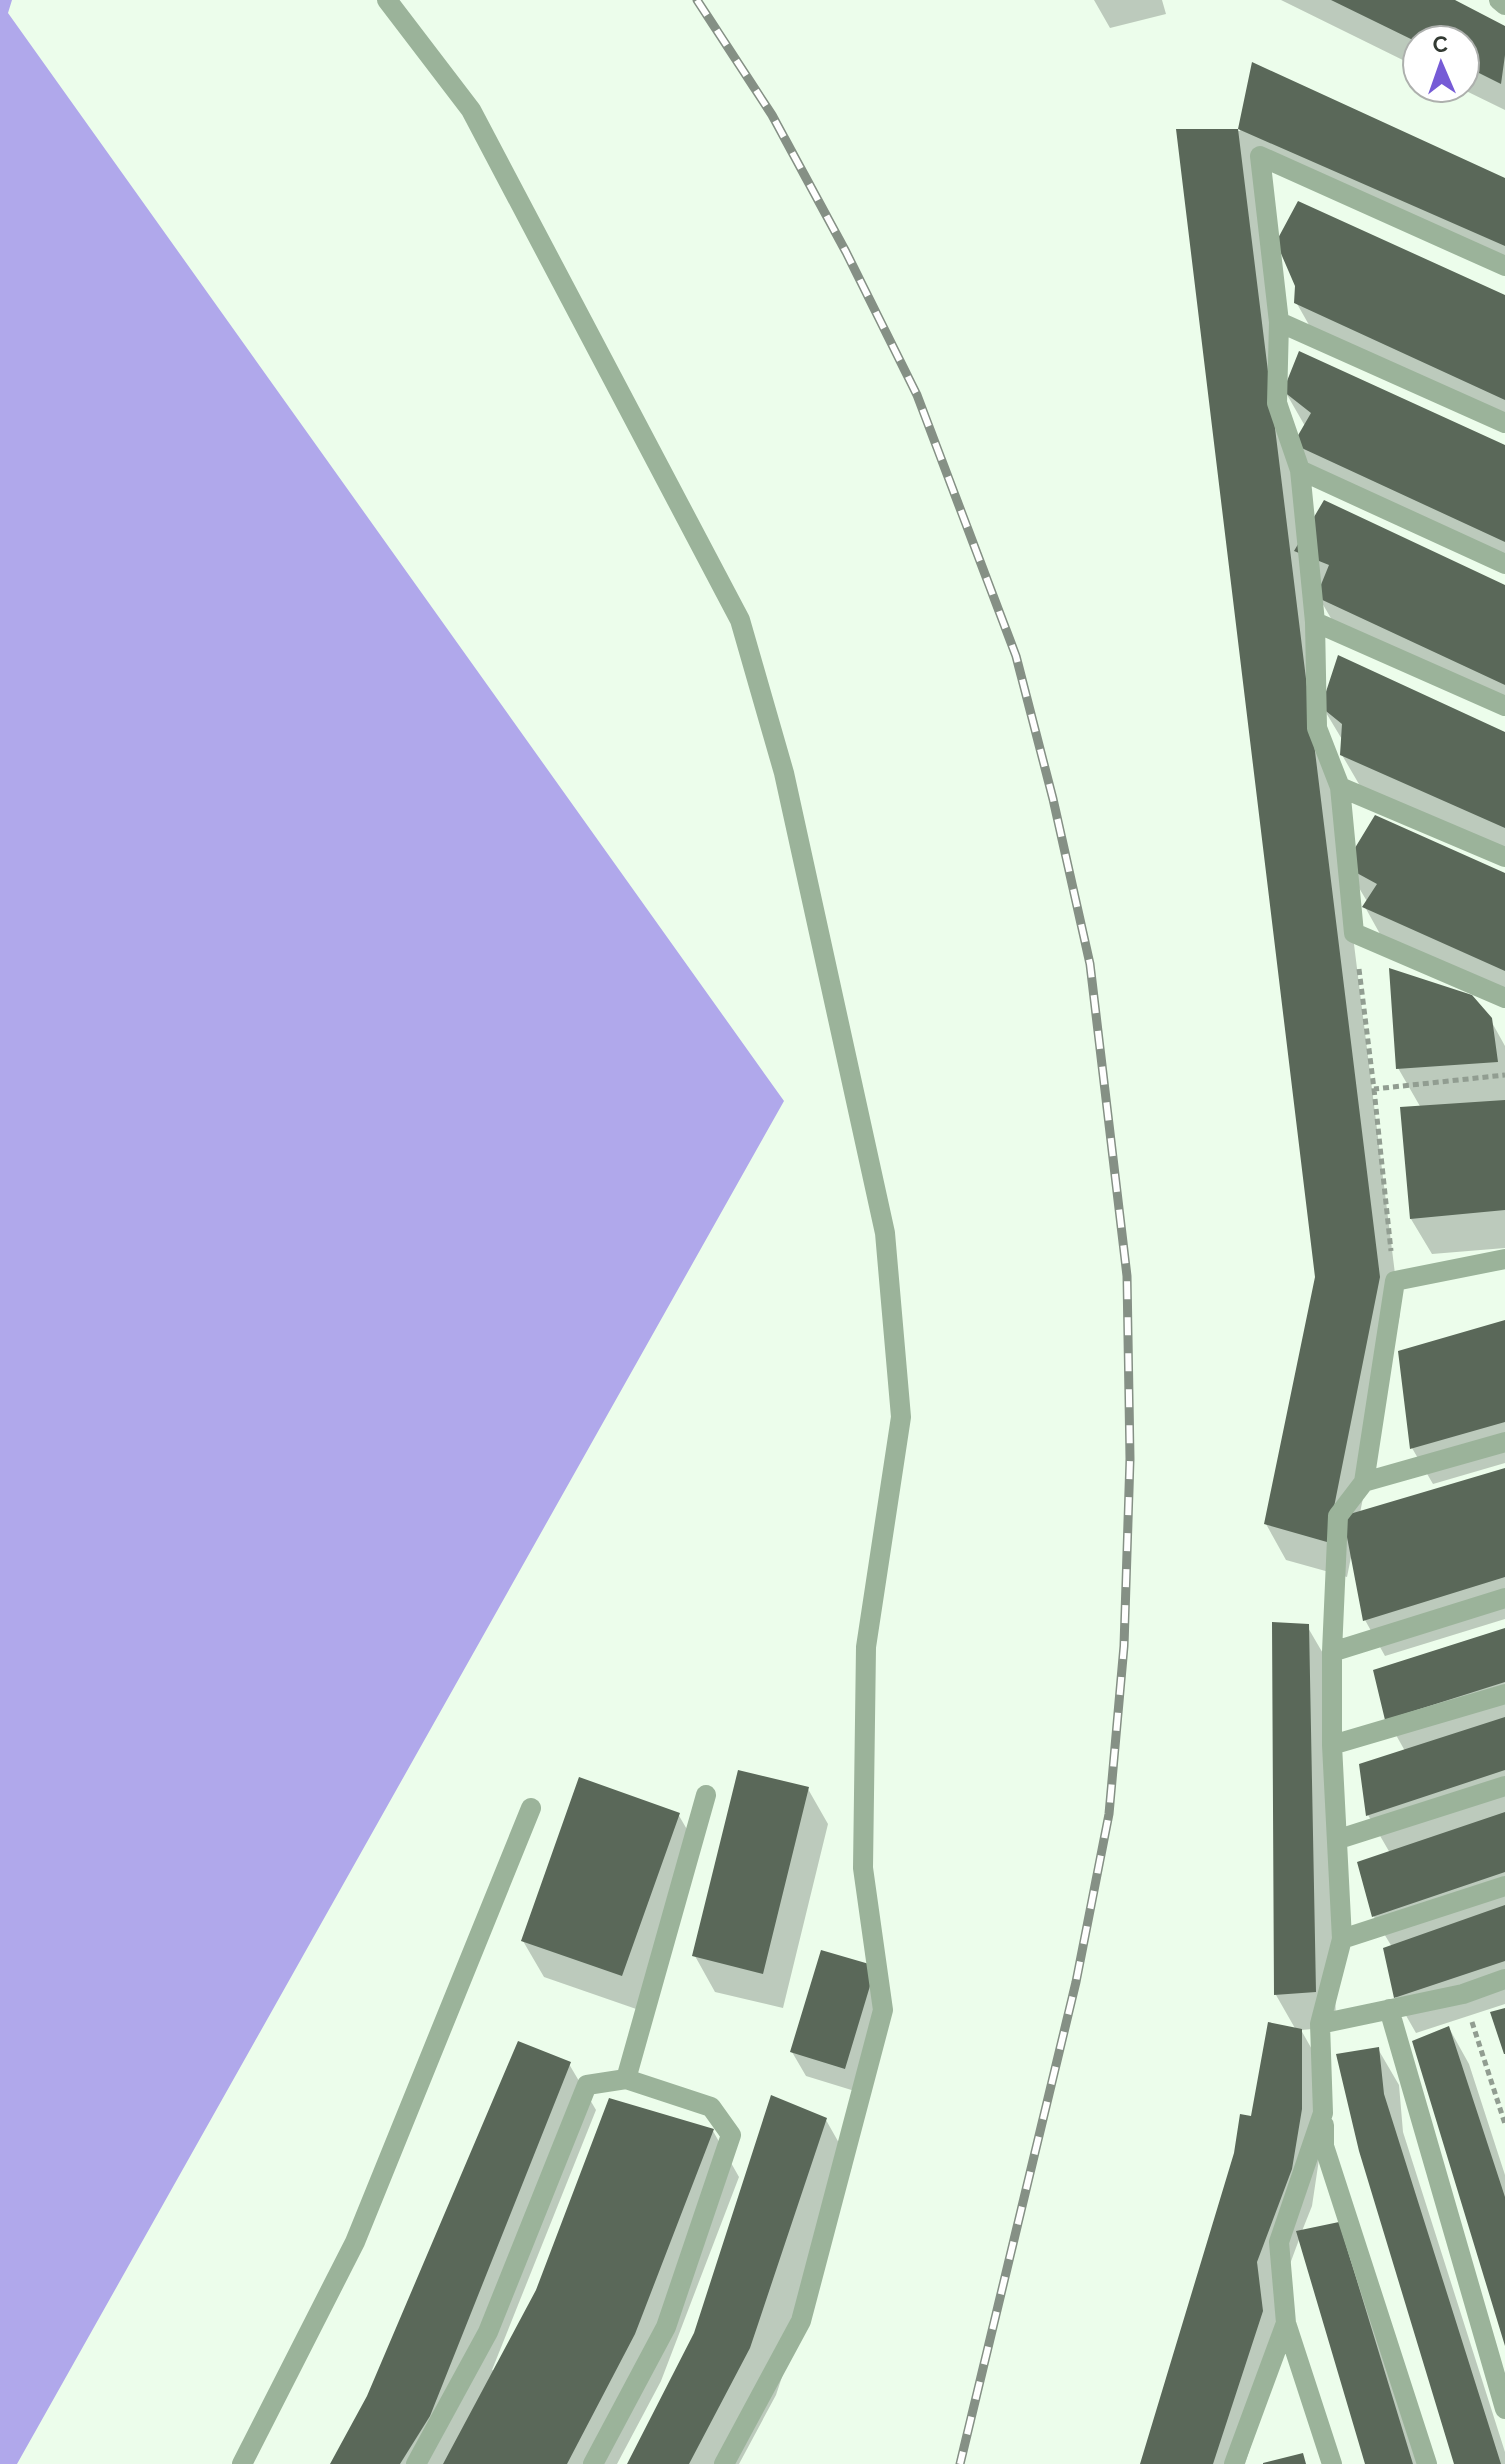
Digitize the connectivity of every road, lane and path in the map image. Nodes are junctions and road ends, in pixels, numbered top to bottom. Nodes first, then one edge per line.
1 (387, 0) edge
2 (1499, 0) edge
3 (1505, 5) edge
4 (1505, 266) edge
5 (1279, 322) junction
6 (1505, 423) edge
7 (1300, 470) junction
8 (1505, 564) edge
9 (1315, 622) junction
10 (1505, 706) edge
11 (1340, 787) junction
12 (1505, 857) edge
13 (1354, 933) junction
14 (1505, 998) edge
15 (1505, 1075) edge
16 (1374, 1089) junction
17 (1505, 1259) edge
18 (1395, 1281) junction
19 (1505, 1442) edge
20 (1364, 1482) junction
21 (1505, 1598) edge
22 (1332, 1652) junction
23 (1505, 1694) edge
24 (1332, 1745) junction
25 (1505, 1786) edge
26 (706, 1795) dead end
27 (531, 1808) dead end
28 (1339, 1839) junction
29 (1505, 1886) edge
30 (1342, 1939) junction
31 (1505, 1979) edge
32 (1463, 1994) junction
33 (1389, 2009) junction
34 (1320, 2024) junction
35 (626, 2079) junction
36 (1323, 2113) junction
37 (1505, 2124) edge
38 (1286, 2323) junction
39 (1505, 2409) edge
40 (242, 2464) edge
41 (416, 2464) edge
42 (593, 2464) edge
43 (724, 2464) edge
44 (1234, 2464) edge
45 (1332, 2464) edge
46 (1427, 2464) edge

1 - 43 lane
2 - 3 lane
4 - 5 lane
5 - 6 lane
5 - 7 lane
7 - 8 lane
7 - 9 lane
9 - 10 lane
9 - 11 lane
11 - 12 lane
11 - 13 lane
13 - 14 lane
13 - 16 path
15 - 16 path
16 - 18 path
17 - 18 lane
18 - 20 lane
19 - 20 lane
20 - 22 lane
21 - 22 lane
22 - 24 lane
23 - 24 lane
24 - 28 lane
25 - 28 lane
26 - 35 lane
27 - 40 lane
28 - 30 lane
29 - 30 lane
30 - 34 lane
31 - 32 lane
32 - 33 lane
32 - 37 path
33 - 34 lane
33 - 39 lane
34 - 36 lane
35 - 41 lane
35 - 42 lane
36 - 38 lane
36 - 46 lane
38 - 44 lane
38 - 45 lane

